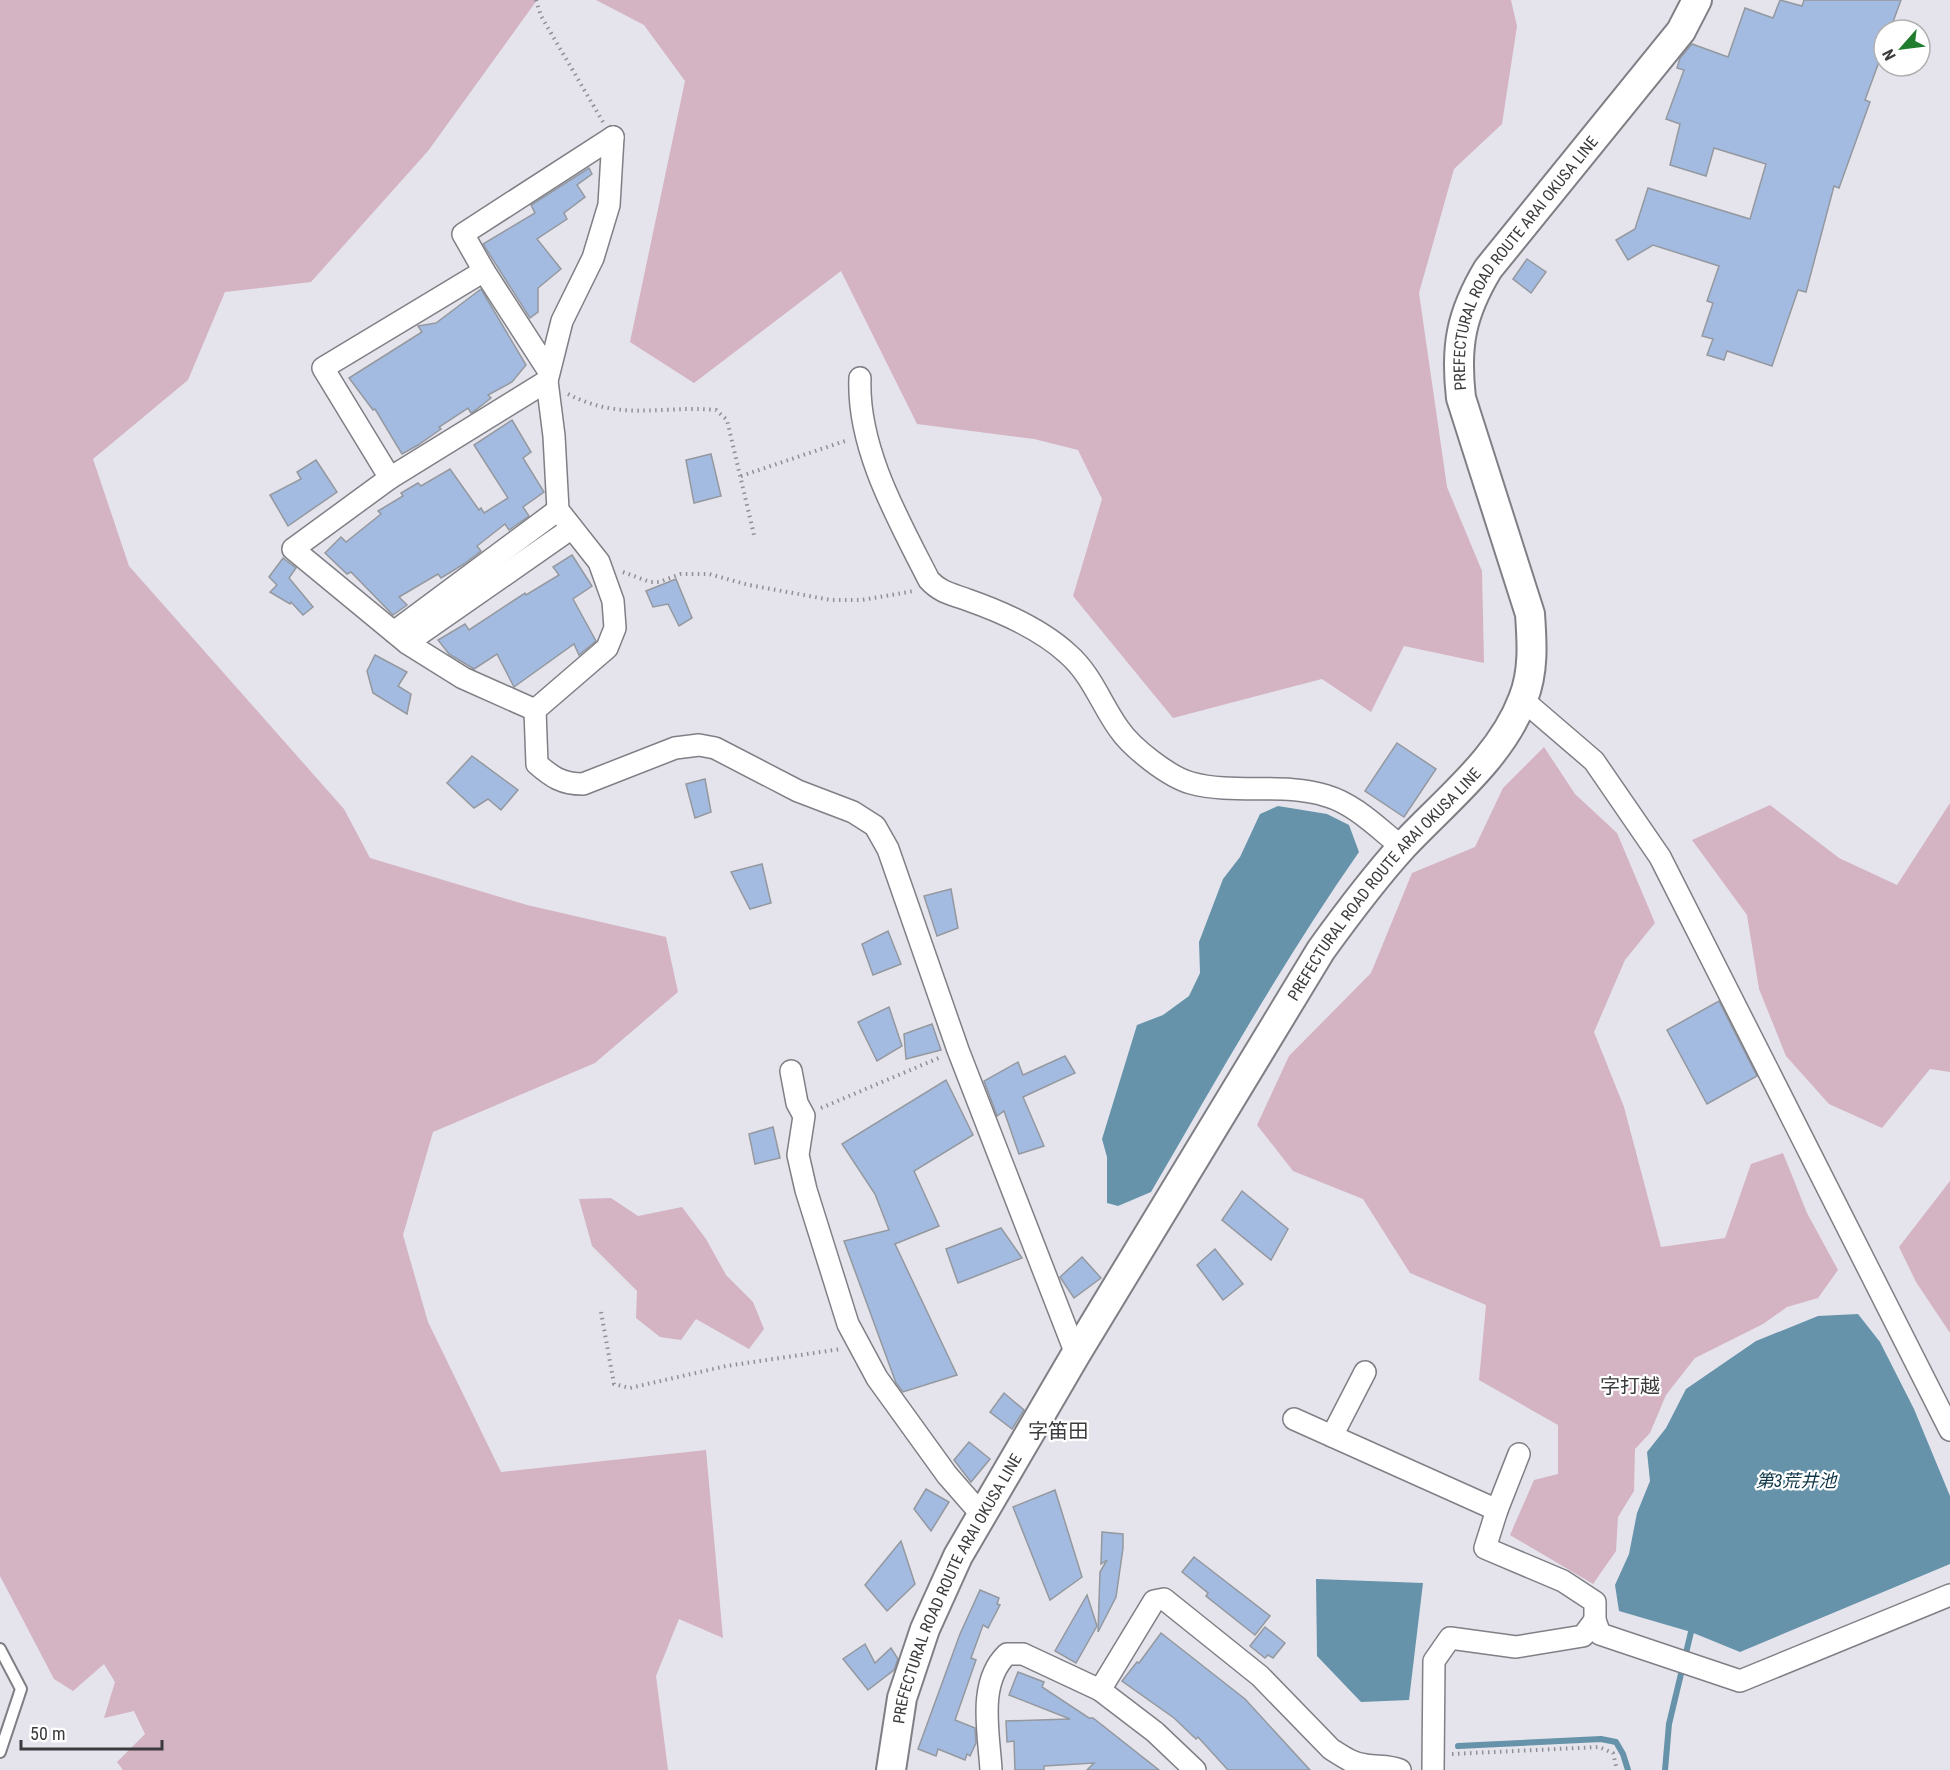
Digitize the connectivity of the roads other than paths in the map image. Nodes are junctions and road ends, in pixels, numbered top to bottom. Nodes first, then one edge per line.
1 (1697, 0) edge
2 (1712, 0) edge
3 (1681, 31) junction
4 (484, 271) junction
5 (860, 378) dead end
6 (548, 380) junction
7 (390, 478) junction
8 (558, 510) junction
9 (572, 528) junction
10 (400, 637) junction
11 (1523, 700) junction
12 (535, 710) junction
13 (1402, 847) junction
14 (791, 1071) dead end
15 (1076, 1354) junction
16 (1365, 1372) dead end
17 (1294, 1419) dead end
18 (1950, 1430) edge
19 (1332, 1436) junction
20 (1520, 1454) dead end
21 (1497, 1510) junction
22 (982, 1515) junction
23 (1950, 1595) edge
24 (1595, 1620) junction
25 (0, 1649) edge
26 (1100, 1690) junction
27 (0, 1752) edge
28 (1433, 1762) edge
29 (891, 1770) edge
30 (991, 1770) edge
31 (1195, 1770) edge
32 (1400, 1770) edge

1 - 3 main road, PREFECTURAL ROAD ROUTE ARAI OKUSA LINE
2 - 3 street
3 - 11 main road, PREFECTURAL ROAD ROUTE ARAI OKUSA LINE
4 - 6 street
4 - 6 street
4 - 7 street
5 - 13 street
6 - 7 street
6 - 8 street
7 - 10 street
8 - 9 street
8 - 10 street
9 - 10 street
9 - 12 street
10 - 12 street
11 - 13 main road, PREFECTURAL ROAD ROUTE ARAI OKUSA LINE
11 - 18 street
12 - 15 street
13 - 15 main road, PREFECTURAL ROAD ROUTE ARAI OKUSA LINE
14 - 22 street
15 - 22 main road, PREFECTURAL ROAD ROUTE ARAI OKUSA LINE
16 - 19 street
17 - 19 street
19 - 21 street
20 - 21 street
21 - 24 street
22 - 29 main road, PREFECTURAL ROAD ROUTE ARAI OKUSA LINE
23 - 24 street
24 - 28 street
25 - 27 lane
26 - 30 street
26 - 31 street
26 - 32 street

